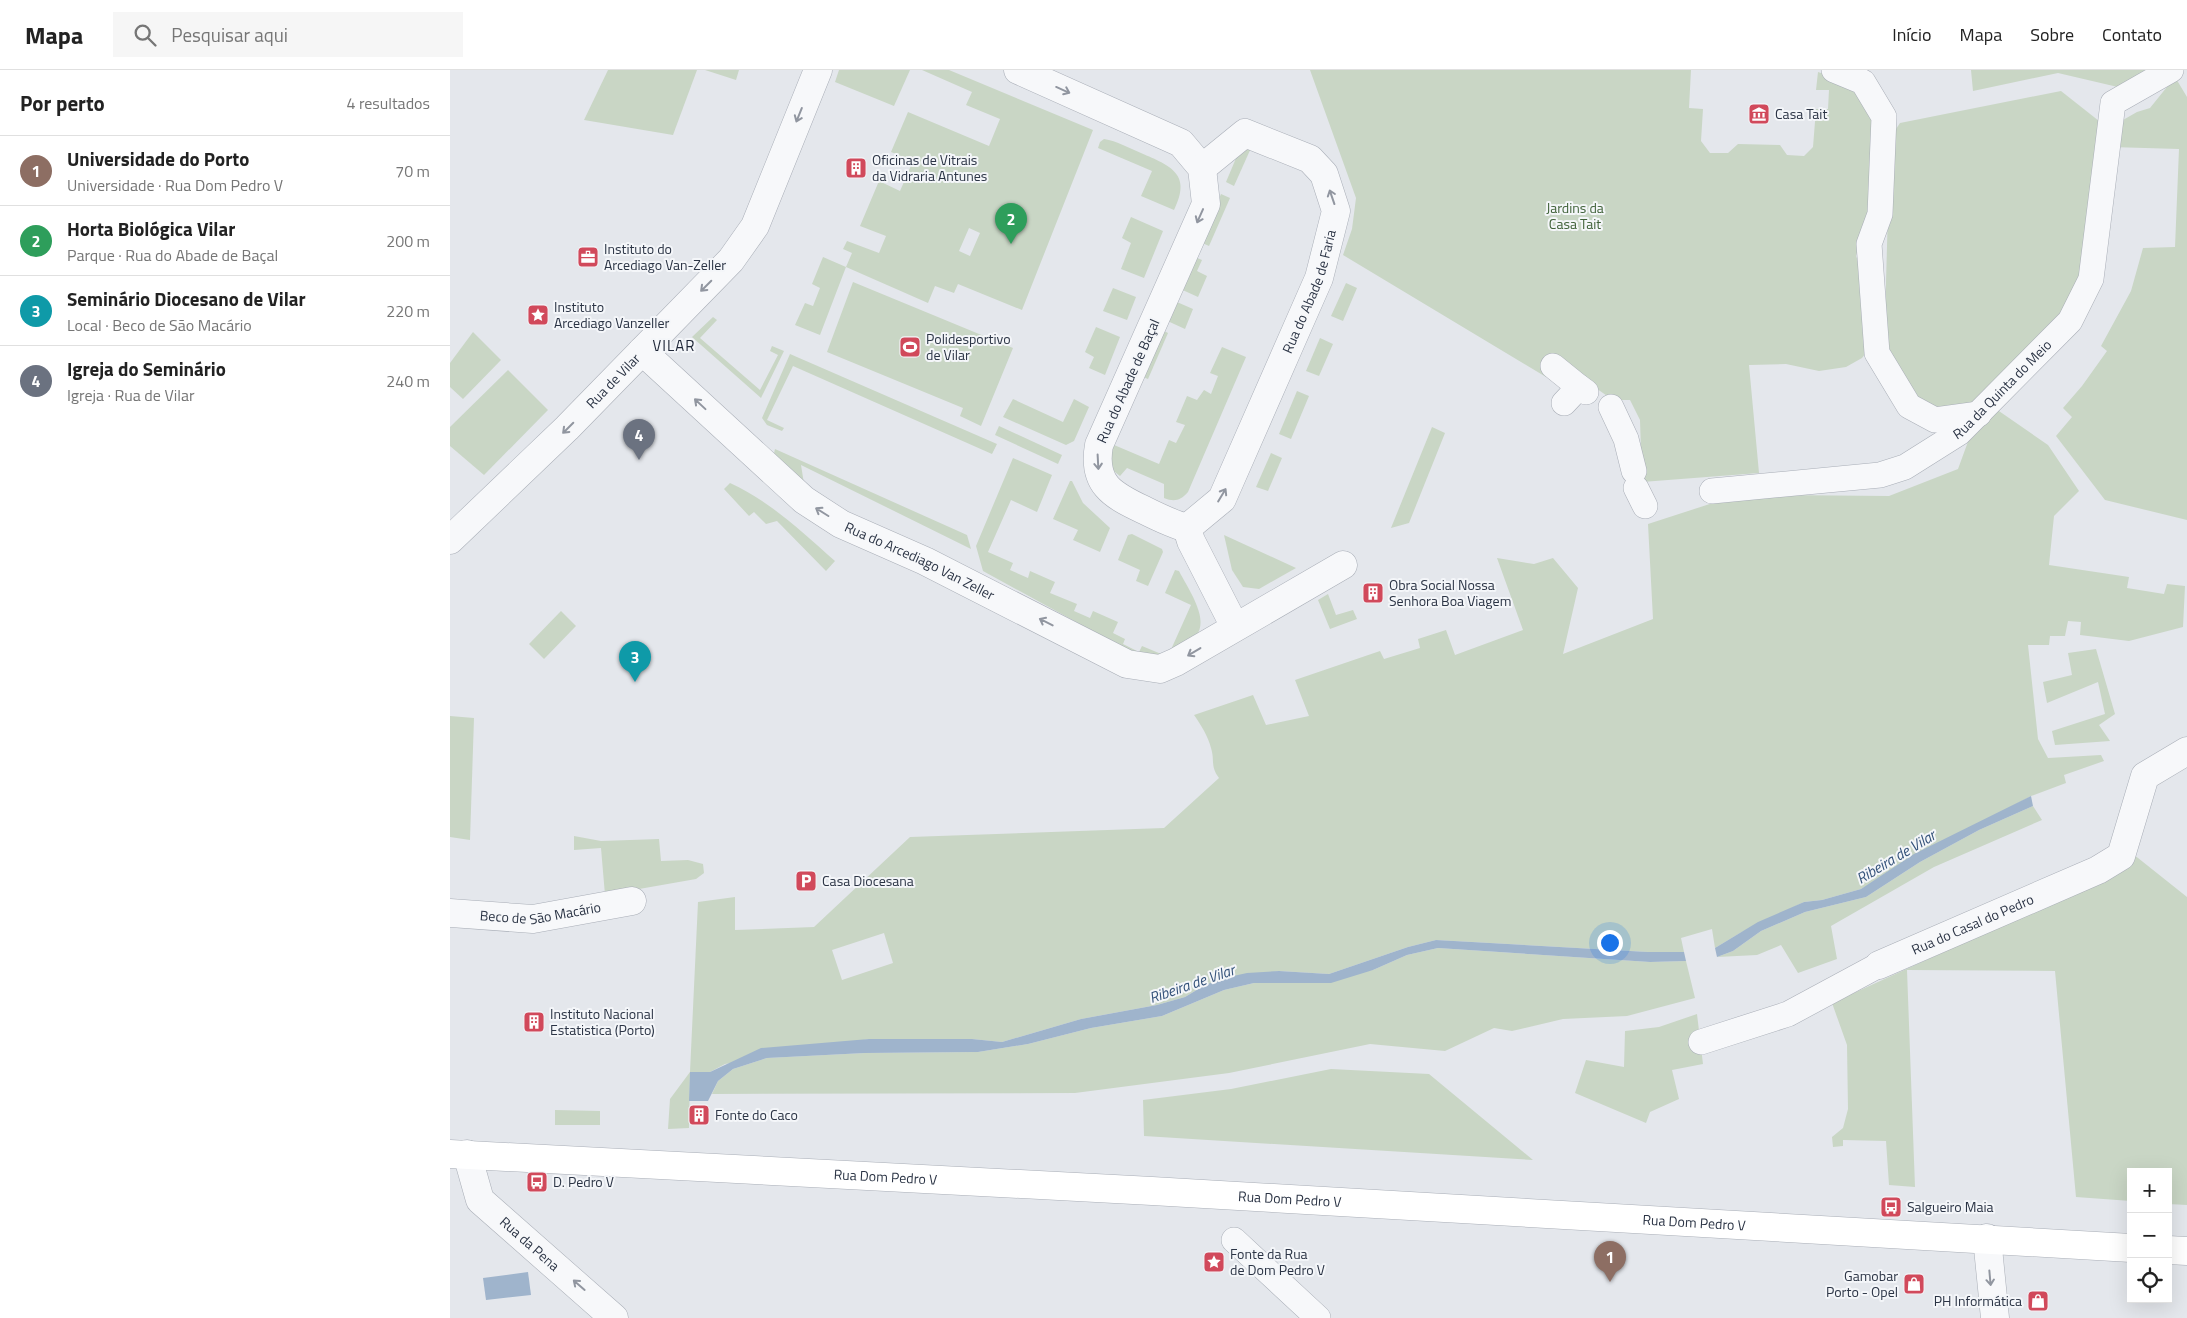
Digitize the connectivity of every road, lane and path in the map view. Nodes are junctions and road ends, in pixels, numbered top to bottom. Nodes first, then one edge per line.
1 (818, 70) edge
2 (1018, 70) edge
3 (1834, 70) edge
4 (2171, 70) edge
5 (1202, 168) junction
6 (642, 351) junction
7 (1553, 366) dead end
8 (1576, 394) dead end
9 (1610, 407) dead end
10 (1978, 414) junction
11 (1638, 488) dead end
12 (1712, 491) dead end
13 (1187, 528) junction
14 (450, 540) edge
15 (1343, 565) dead end
16 (1235, 627) junction
17 (2187, 751) edge
18 (632, 901) dead end
19 (450, 912) edge
20 (1879, 965) joint
21 (1701, 1042) dead end
22 (458, 1154) edge
23 (1988, 1238) junction
24 (1234, 1240) dead end
25 (2127, 1248) edge
26 (2172, 1250) edge
27 (2187, 1252) edge
28 (614, 1318) edge
29 (1318, 1318) edge
30 (1994, 1318) edge

1 -> 6 street, Rua de Vilar
2 -> 5 street
3 - 10 street
4 - 10 street, Rua da Quinta do Meio
5 -> 13 street, Rua do Abade de Baçal
13 -> 5 street, Rua do Abade de Faria
6 -> 14 street, Rua de Vilar
16 -> 6 street, Rua do Arcediago Van Zeller
7 - 8 street
9 - 11 street
10 - 12 street, Rua da Quinta do Meio
13 - 16 street
15 - 16 street
17 - 20 street, Rua do Casal do Pedro
18 - 19 street, Beco de São Macário
20 - 21 street, Rua do Casal do Pedro
22 - 23 main road, Rua Dom Pedro V
28 -> 22 street, Rua da Pena
23 - 25 main road, Rua Dom Pedro V
23 -> 30 street
24 - 29 street
26 - 27 main road

